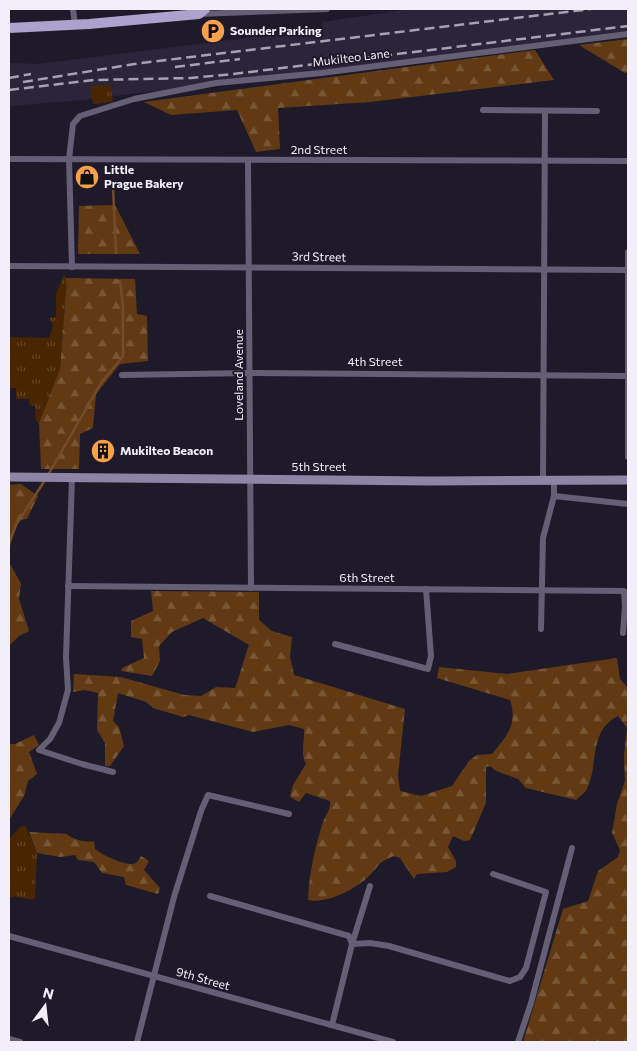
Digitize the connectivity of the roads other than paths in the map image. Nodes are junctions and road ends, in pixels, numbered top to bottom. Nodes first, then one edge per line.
1 (73, 9) edge
2 (186, 9) edge
3 (327, 9) edge
4 (202, 11) edge
5 (172, 16) junction
6 (75, 25) junction
7 (9, 28) edge
8 (628, 34) edge
9 (483, 110) dead end
10 (597, 111) dead end
11 (545, 112) junction
12 (9, 159) edge
13 (69, 159) junction
14 (628, 161) edge
15 (248, 162) junction
16 (544, 162) junction
17 (628, 252) edge
18 (9, 266) edge
19 (72, 267) junction
20 (249, 268) junction
21 (545, 270) junction
22 (628, 270) edge
23 (250, 373) junction
24 (122, 375) dead end
25 (544, 375) junction
26 (628, 376) edge
27 (628, 457) edge
28 (9, 477) edge
29 (72, 478) junction
30 (250, 479) junction
31 (628, 480) edge
32 (543, 481) junction
33 (554, 481) junction
34 (554, 496) junction
35 (628, 504) edge
36 (68, 586) junction
37 (251, 588) junction
38 (426, 589) junction
39 (542, 590) junction
40 (541, 629) dead end
41 (623, 633) dead end
42 (334, 644) dead end
43 (113, 772) dead end
44 (289, 814) dead end
45 (572, 848) dead end
46 (492, 874) dead end
47 (370, 886) dead end
48 (210, 896) dead end
49 (9, 936) edge
50 (352, 944) junction
51 (156, 977) junction
52 (332, 1025) junction
53 (9, 1039) edge
54 (20, 1042) edge
55 (137, 1042) edge
56 (393, 1042) edge
57 (518, 1042) edge

1 - 6 street
2 - 5 main road
3 - 4 street
4 - 5 main road
5 - 6 main road
6 - 7 main road
8 - 13 street, Mukilteo Lane
9 - 11 street
10 - 11 street
11 - 16 street
12 - 13 street, 2nd Street
13 - 15 street, 2nd Street
13 - 19 street
14 - 16 street, 2nd Street
15 - 16 street, 2nd Street
15 - 20 street, Loveland Avenue
16 - 21 street
17 - 22 street
18 - 19 street, 3rd Street
19 - 20 street, 3rd Street
20 - 21 street, 3rd Street
20 - 23 street, Loveland Avenue
21 - 22 street, 3rd Street
21 - 25 street
22 - 26 street
23 - 24 street, 4th Street
23 - 25 street, 4th Street
23 - 30 street, Loveland Avenue
25 - 26 street, 4th Street
25 - 32 street
26 - 27 street
28 - 29 main road, 5th Street
29 - 30 main road, 5th Street
29 - 36 street
30 - 32 main road, 5th Street
30 - 37 street, Loveland Avenue
31 - 33 main road, 5th Street
32 - 33 main road, 5th Street
33 - 34 street
34 - 35 street
34 - 39 street
36 - 37 street, 6th Street
36 - 43 street
37 - 38 street, 6th Street
38 - 39 street, 6th Street
38 - 42 street
39 - 40 street
39 - 41 street, 6th Street
44 - 51 street
45 - 57 street
46 - 50 street
47 - 50 street
48 - 50 street
49 - 51 street, 9th Street
50 - 52 street
51 - 52 street, 9th Street
51 - 55 street
52 - 56 street, 9th Street
53 - 54 street

